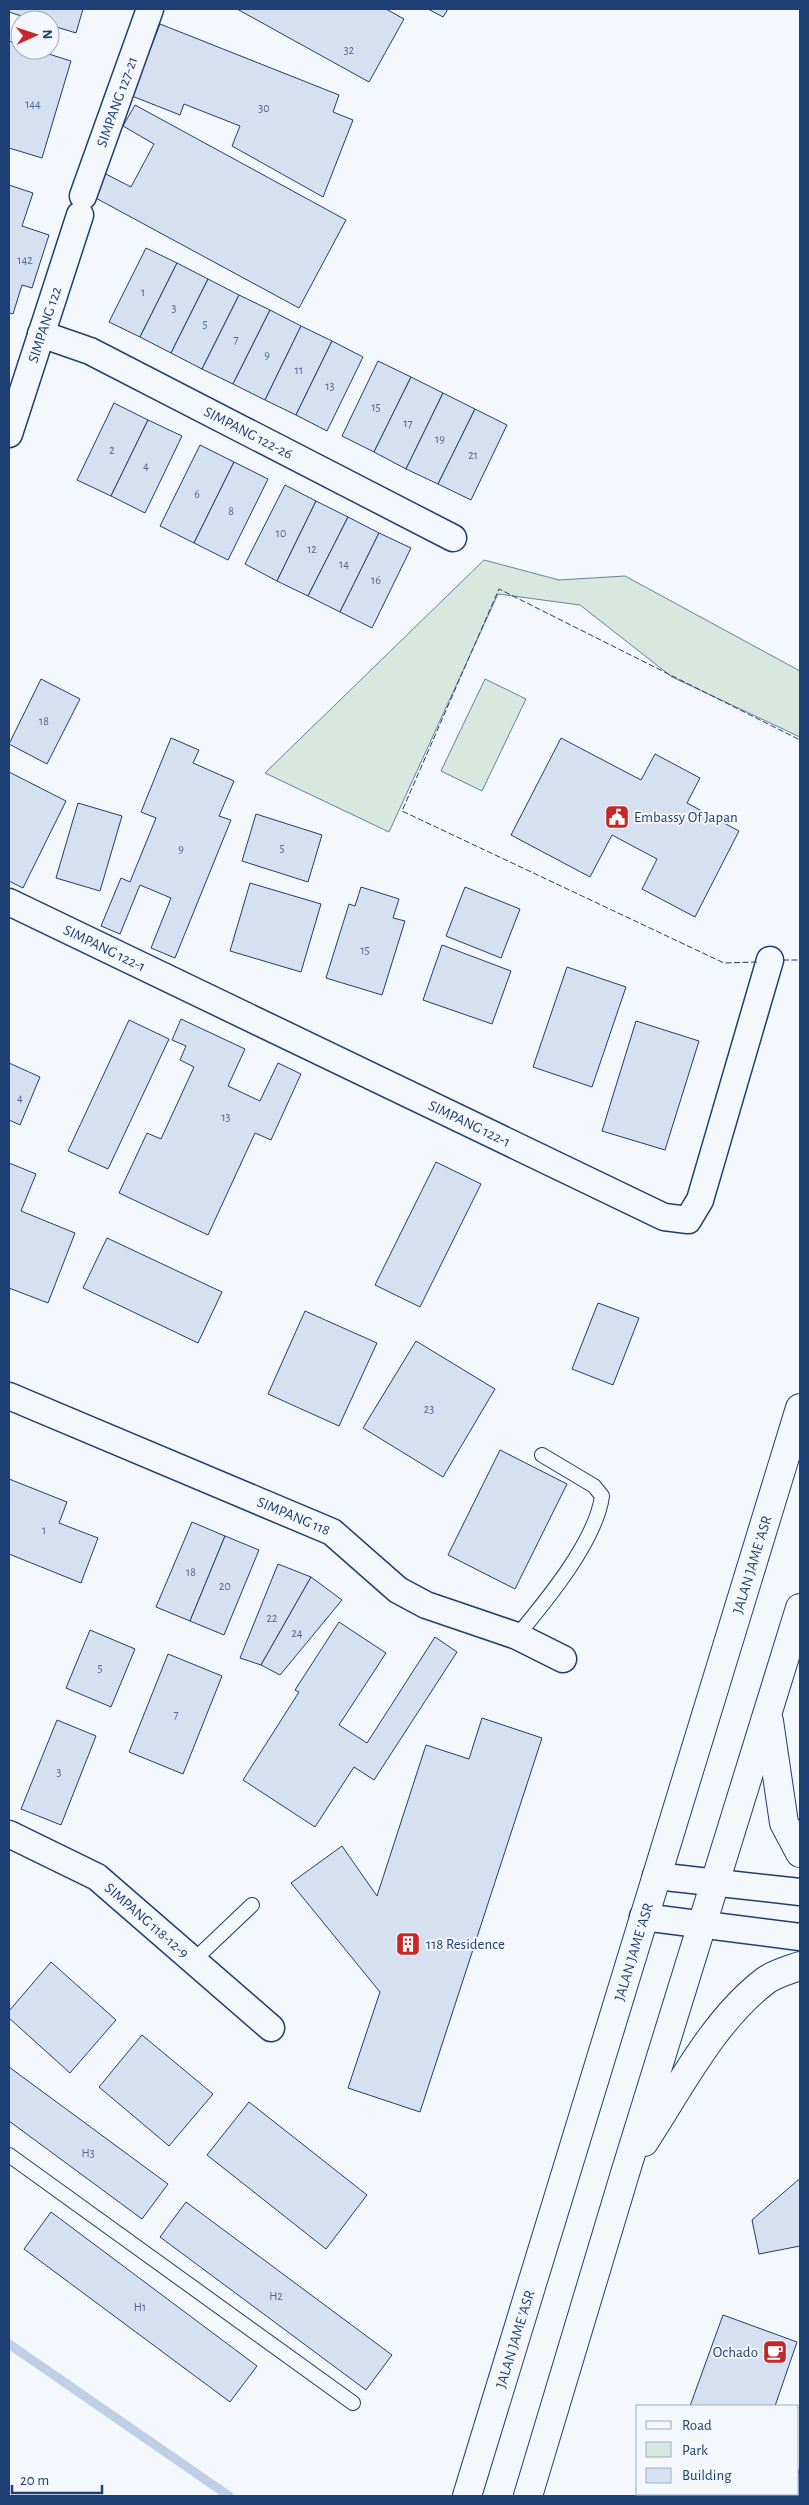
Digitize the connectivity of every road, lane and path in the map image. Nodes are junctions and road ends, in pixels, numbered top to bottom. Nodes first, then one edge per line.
1 (150, 9) edge
2 (81, 205) joint
3 (41, 334) junction
4 (9, 434) edge
5 (453, 538) dead end
6 (9, 902) edge
7 (770, 960) dead end
8 (9, 1396) edge
9 (800, 1408) edge
10 (542, 1455) dead end
11 (800, 1608) edge
12 (517, 1636) junction
13 (563, 1659) dead end
14 (768, 1712) junction
15 (9, 1834) edge
16 (800, 1853) edge
17 (656, 1876) junction
18 (714, 1882) junction
19 (800, 1892) edge
20 (252, 1905) dead end
21 (643, 1917) junction
22 (702, 1925) junction
23 (800, 1937) edge
24 (194, 1960) junction
25 (800, 1966) edge
26 (270, 2028) dead end
27 (9, 2155) edge
28 (626, 2170) junction
29 (352, 2403) dead end
30 (467, 2496) edge
31 (528, 2496) edge

1 - 2 street, SIMPANG 127-21
2 - 3 street, SIMPANG 122
3 - 4 street, SIMPANG 122
3 - 5 street, SIMPANG 122-26
6 - 7 street, SIMPANG 122-1
8 - 12 street, SIMPANG 118
9 - 17 main road, JALAN JAME 'ASR
10 - 12 lane
11 - 14 main road
12 - 13 street, SIMPANG 118
14 - 16 main road
14 - 18 main road
15 - 24 street, SIMPANG 118-12-9
17 - 18 street
17 - 21 main road, JALAN JAME 'ASR
18 - 19 street
18 - 22 main road
20 - 24 lane
21 - 22 street
21 - 30 main road, JALAN JAME 'ASR
22 - 23 street
22 - 28 main road
24 - 26 street, SIMPANG 118-12-9
25 - 28 main road
27 - 29 lane
28 - 31 main road

